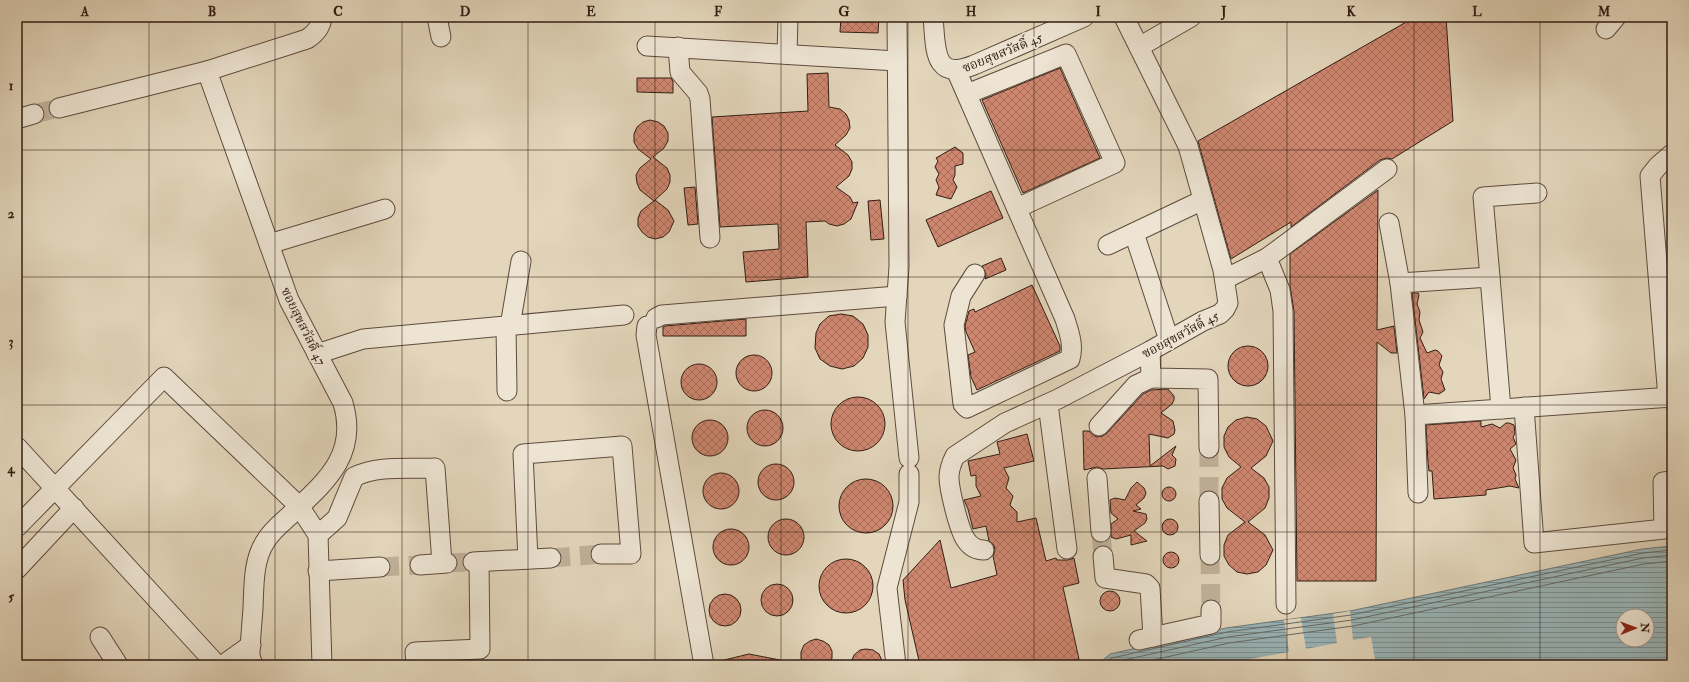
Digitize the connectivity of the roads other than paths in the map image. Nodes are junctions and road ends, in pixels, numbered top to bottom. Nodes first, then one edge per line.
1 (322, 17) edge
2 (437, 17) edge
3 (788, 17) edge
4 (897, 17) edge
5 (933, 17) edge
6 (1084, 17) edge
7 (1124, 17) edge
8 (1191, 17) edge
9 (441, 37) dead end
10 (648, 46) dead end
11 (678, 47) junction
12 (1139, 47) junction
13 (787, 54) junction
14 (897, 61) junction
15 (956, 70) junction
16 (207, 71) junction
17 (967, 94) junction
18 (59, 108) tunnel mouth
19 (1672, 154) edge
20 (1387, 169) dead end
21 (1537, 193) dead end
22 (1204, 200) junction
23 (1016, 208) junction
24 (385, 209) dead end
25 (1389, 223) dead end
26 (1134, 233) junction
27 (710, 238) dead end
28 (269, 244) junction
29 (1108, 245) dead end
30 (1267, 258) junction
31 (520, 261) dead end
32 (975, 274) dead end
33 (1490, 277) junction
34 (1224, 279) junction
35 (1400, 283) junction
36 (898, 296) junction
37 (624, 315) dead end
38 (508, 326) junction
39 (1169, 340) junction
40 (1150, 351) junction
41 (317, 354) junction
42 (1151, 378) junction
43 (507, 391) dead end
44 (1670, 397) edge
45 (1048, 404) junction
46 (1524, 407) junction
47 (1501, 409) junction
48 (1415, 415) junction
49 (1099, 426) dead end
50 (17, 447) edge
51 (1209, 448) tunnel mouth
52 (1097, 478) dead end
53 (1672, 481) edge
54 (55, 487) junction
55 (1418, 494) dead end
56 (1209, 501) tunnel mouth
57 (300, 506) junction
58 (74, 508) junction
59 (17, 527) edge
60 (1100, 532) tunnel mouth
61 (318, 535) junction
62 (1068, 549) dead end
63 (984, 550) dead end
64 (601, 554) tunnel mouth
65 (1210, 554) tunnel mouth
66 (1103, 556) tunnel mouth
67 (551, 558) tunnel mouth
68 (528, 559) junction
69 (420, 565) tunnel mouth
70 (380, 566) tunnel mouth
71 (17, 569) edge
72 (318, 571) junction
73 (1286, 604) dead end
74 (1211, 610) tunnel mouth
75 (100, 637) dead end
76 (251, 645) junction
77 (118, 665) edge
78 (218, 665) edge
79 (223, 665) edge
80 (252, 665) edge
81 (322, 665) edge
82 (416, 665) edge
83 (704, 665) edge
84 (896, 665) edge

1 - 16 street
2 - 9 street
3 - 13 street
4 - 14 street
5 - 15 street, ซอยสุขสวัสดิ์ 45
6 - 15 street, ซอยสุขสวัสดิ์ 45
7 - 12 street, ซอยสุขสวัสดิ์ 45
8 - 12 street
10 - 11 street
11 - 13 street
11 - 27 street
12 - 22 street, ซอยสุขสวัสดิ์ 45
13 - 14 street
14 - 36 street
15 - 17 street
16 - 18 street
16 - 28 street, ซอยสุขสวัสดิ์ 47
17 - 23 street
17 - 23 street
19 - 44 street
20 - 30 street
21 - 33 street
22 - 26 street
22 - 34 street, ซอยสุขสวัสดิ์ 45
23 - 32 street
24 - 28 street
25 - 35 street
26 - 29 street
26 - 39 street
28 - 41 street, ซอยสุขสวัสดิ์ 47
30 - 34 street
30 - 73 street
31 - 38 street
33 - 35 street
33 - 47 street
34 - 39 street, ซอยสุขสวัสดิ์ 45
35 - 48 street
36 - 83 street
36 - 84 street
37 - 38 street
38 - 41 street
38 - 43 street
39 - 40 street, ซอยสุขสวัสดิ์ 45
40 - 42 street
40 - 45 street, ซอยสุขสวัสดิ์ 45
41 - 57 street, ซอยสุขสวัสดิ์ 47
42 - 49 street
42 - 51 street
44 - 46 street
45 - 62 street
45 - 63 street, ซอยสุขสวัสดิ์ 45
46 - 47 street
46 - 53 street
47 - 48 street
48 - 55 street
50 - 54 street
52 - 60 street
54 - 57 street
54 - 58 street
54 - 59 street
56 - 65 street
57 - 61 street
57 - 76 street, ซอยสุขสวัสดิ์ 47
58 - 71 street
58 - 78 street
61 - 69 street
61 - 72 street
64 - 68 street
66 - 74 street
67 - 68 street
68 - 82 street
70 - 72 street
72 - 81 street
75 - 77 street
76 - 79 street
76 - 80 street, ซอยสุขสวัสดิ์ 47

